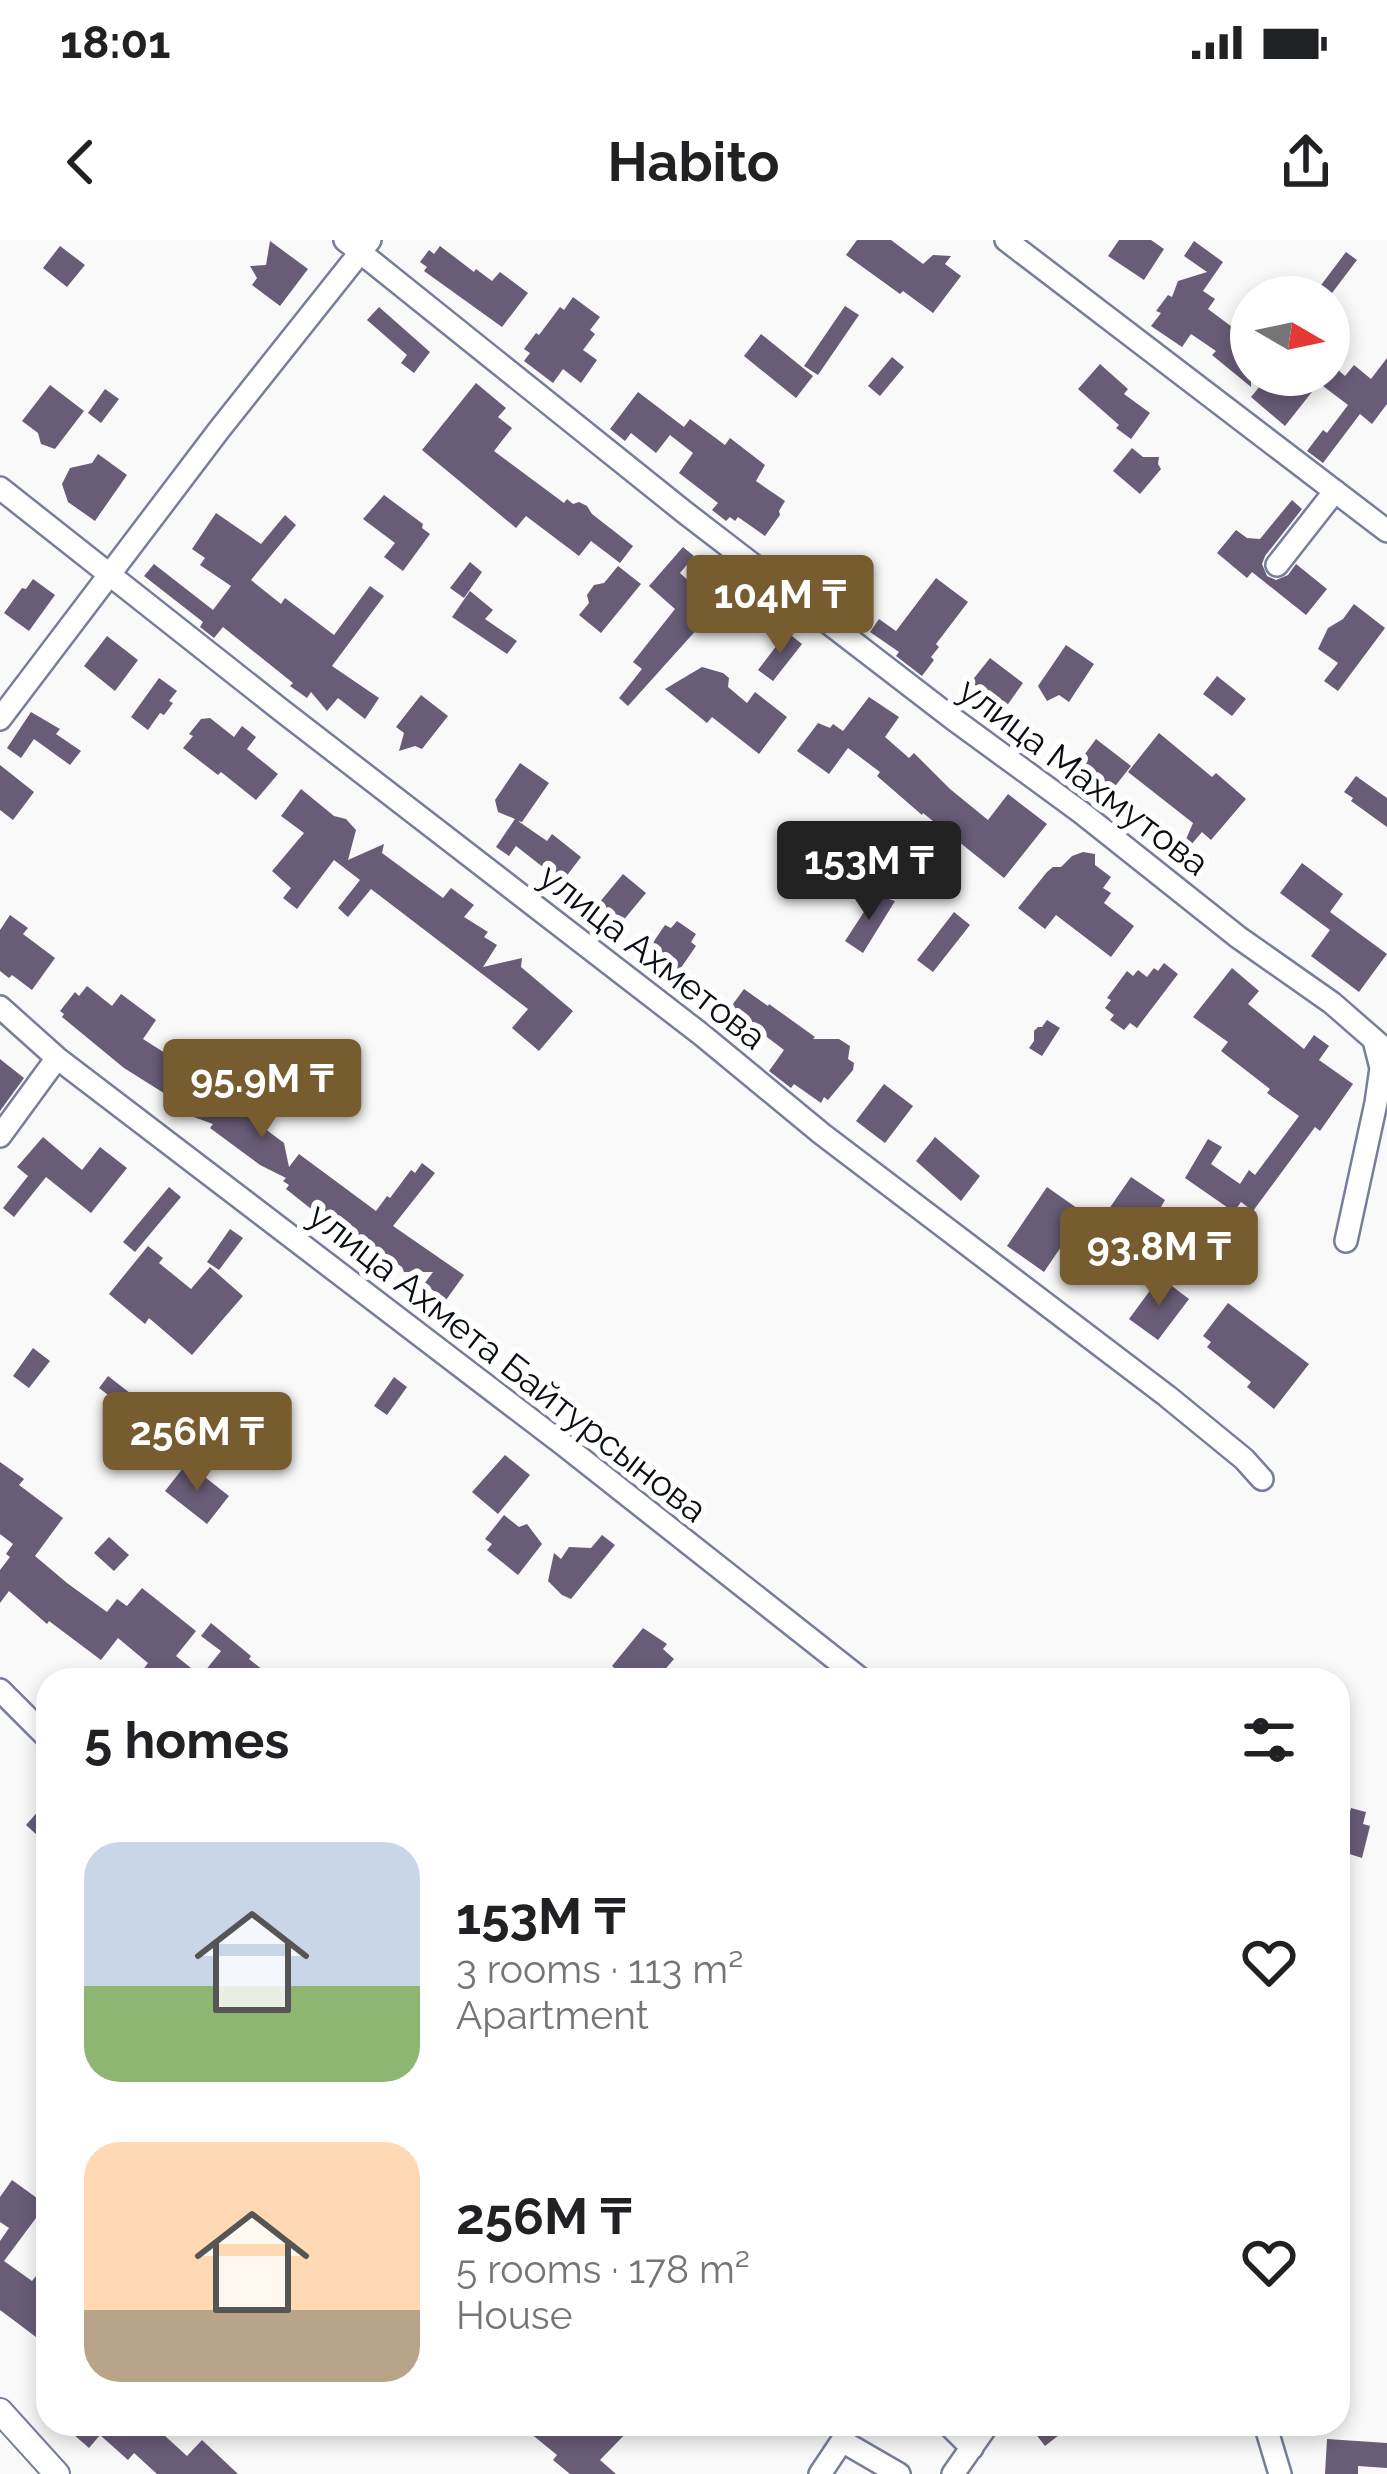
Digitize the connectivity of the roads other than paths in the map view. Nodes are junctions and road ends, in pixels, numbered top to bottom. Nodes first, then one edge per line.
1 (1006, 240) edge
2 (359, 244) edge
3 (0, 488) edge
4 (1335, 491) junction
5 (1387, 531) edge
6 (1277, 565) dead end
7 (110, 574) junction
8 (0, 718) edge
9 (0, 1007) edge
10 (1380, 1045) edge
11 (57, 1058) junction
12 (0, 1136) edge
13 (1346, 1240) dead end
14 (1262, 1479) dead end
15 (847, 1668) edge
16 (0, 1690) edge
17 (36, 1726) edge
18 (0, 2411) edge
19 (960, 2436) edge
20 (980, 2436) edge
21 (1269, 2436) edge
22 (972, 2448) junction
23 (57, 2474) edge
24 (820, 2474) edge
25 (899, 2474) edge
26 (953, 2474) edge
27 (1280, 2474) edge

1 - 4 street
2 - 7 street
2 - 10 street, улица Махмутова
3 - 7 street, улица Ахметова
4 - 5 street
4 - 6 street
7 - 8 street
7 - 14 street, улица Ахметова
9 - 11 street, улица Ахмета Байтурсынова
10 - 13 street
11 - 12 street
11 - 15 street, улица Ахмета Байтурсынова
16 - 17 street
18 - 23 street
19 - 22 street
20 - 22 street
21 - 27 street
22 - 26 street
24 - 25 street

